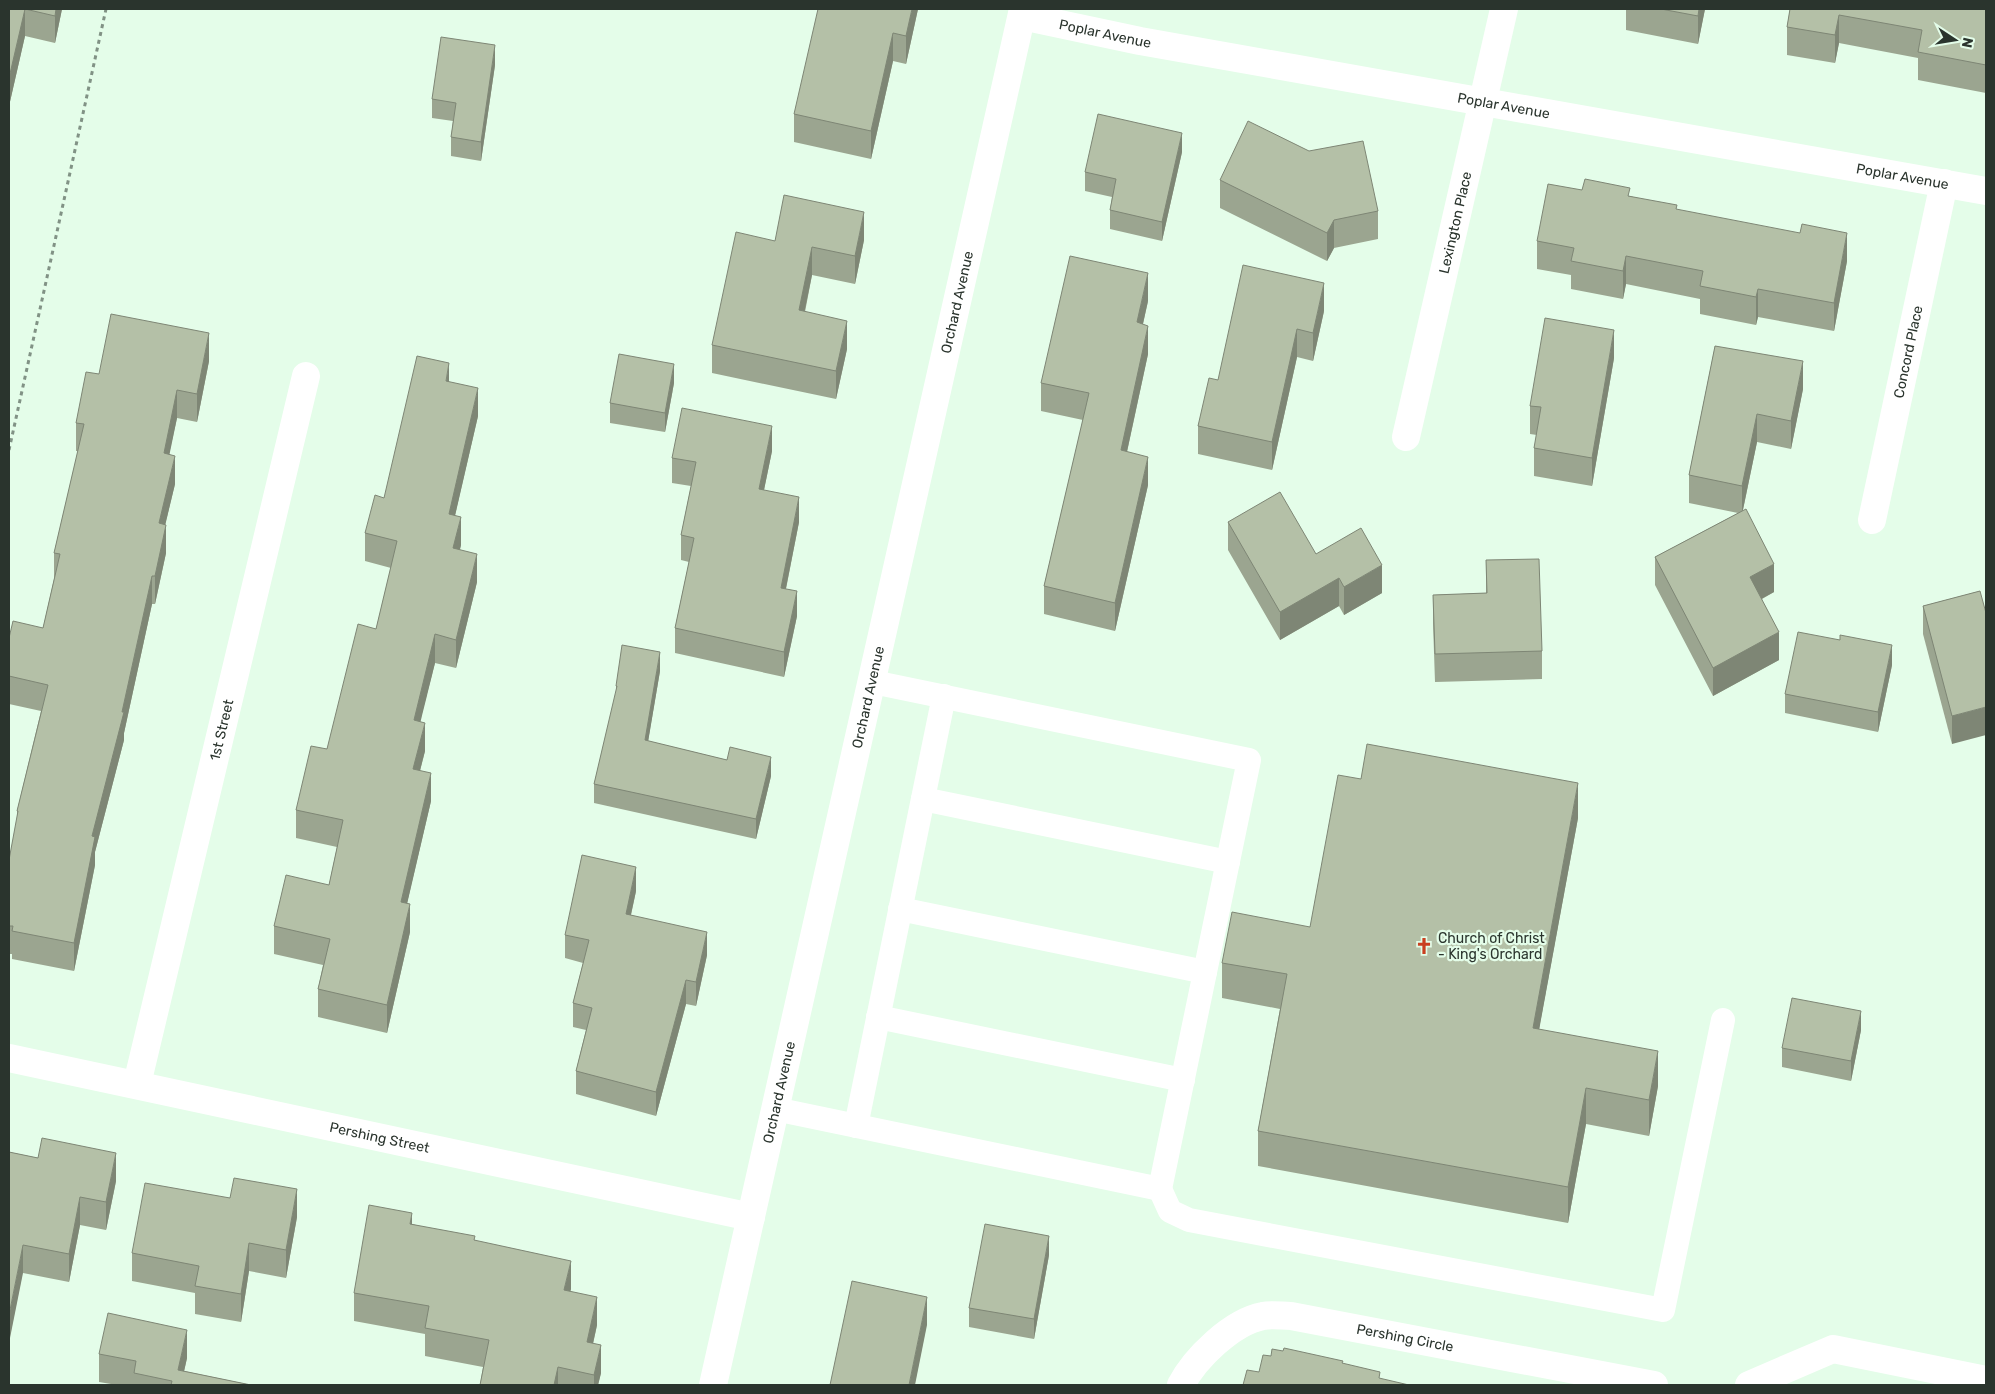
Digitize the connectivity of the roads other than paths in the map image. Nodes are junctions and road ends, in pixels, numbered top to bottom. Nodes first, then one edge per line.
1 (1504, 9) edge
2 (1023, 12) edge
3 (1484, 100) junction
4 (1944, 182) junction
5 (1986, 191) edge
6 (306, 376) dead end
7 (1406, 437) dead end
8 (1872, 520) dead end
9 (873, 682) junction
10 (944, 696) junction
11 (923, 799) junction
12 (1228, 862) junction
13 (900, 909) junction
14 (1205, 972) junction
15 (878, 1017) junction
16 (1723, 1020) dead end
17 (9, 1058) edge
18 (1182, 1080) junction
19 (137, 1084) junction
20 (775, 1109) junction
21 (856, 1126) junction
22 (1160, 1189) junction
23 (751, 1217) junction
24 (1986, 1380) edge
25 (713, 1385) edge
26 (1181, 1385) edge
27 (1654, 1385) edge
28 (1749, 1385) edge

1 - 3 street, Lexington Place
2 - 3 street, Poplar Avenue
2 - 9 street, Orchard Avenue
3 - 4 street, Poplar Avenue
3 - 7 street, Lexington Place
4 - 5 street, Poplar Avenue
4 - 8 street, Concord Place
6 - 19 street, 1st Street
9 - 10 lane
9 - 20 street, Orchard Avenue
10 - 11 lane
10 - 12 lane
11 - 12 lane
11 - 13 lane
12 - 14 lane
13 - 14 lane
13 - 15 lane
14 - 18 lane
15 - 18 lane
15 - 21 lane
16 - 22 lane
17 - 19 street, Pershing Street
18 - 22 lane
19 - 23 street, Pershing Street
20 - 21 lane
20 - 23 street, Orchard Avenue
21 - 22 lane
23 - 25 street, Orchard Avenue
24 - 28 street
26 - 27 street, Pershing Circle

